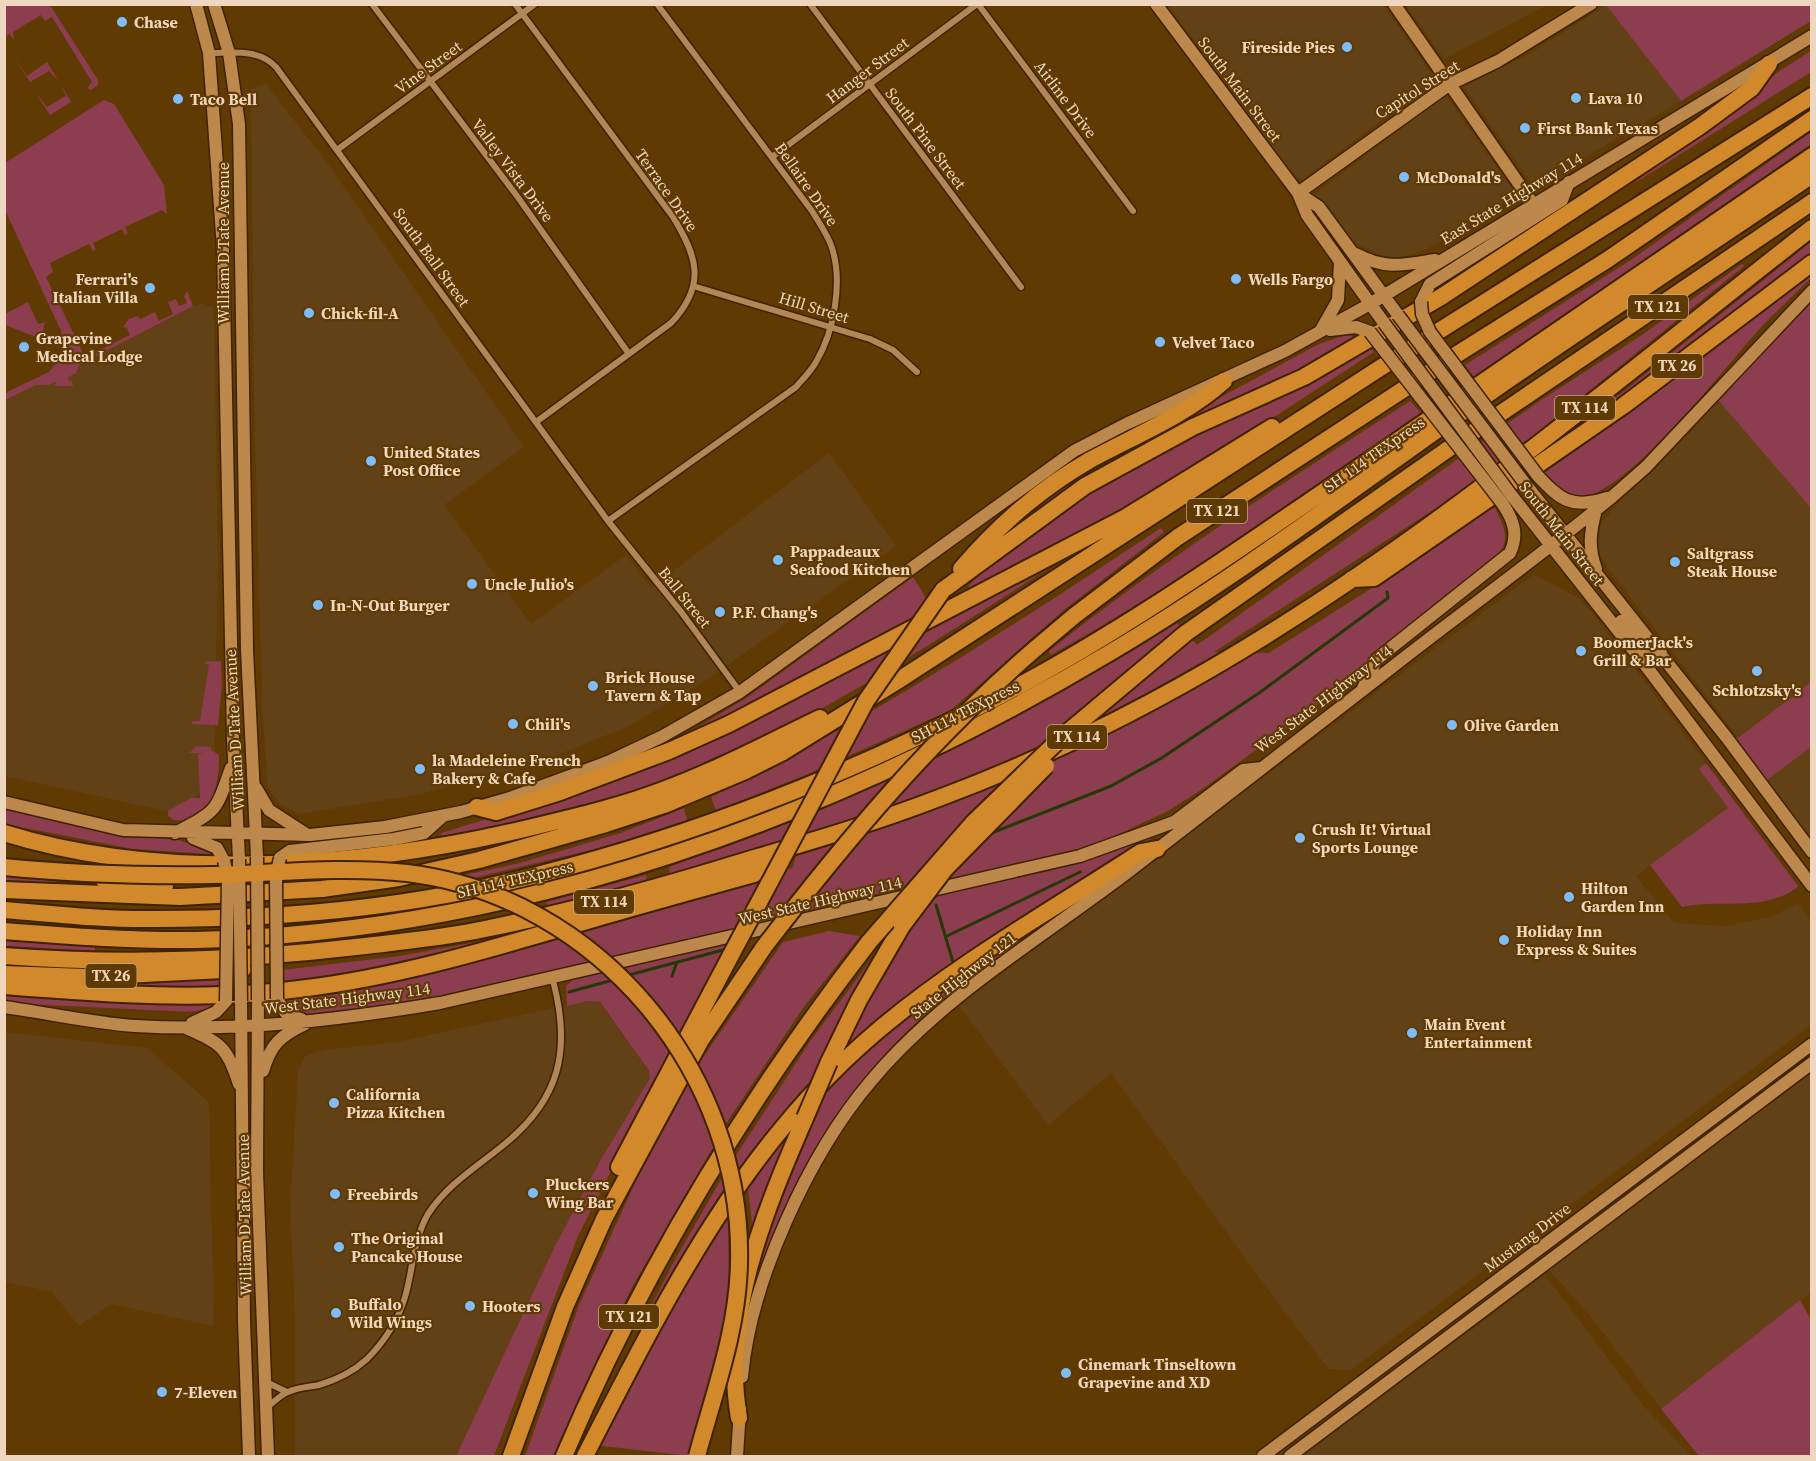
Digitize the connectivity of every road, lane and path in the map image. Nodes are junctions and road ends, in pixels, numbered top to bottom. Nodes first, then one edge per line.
1 (196, 4) edge
2 (214, 4) edge
3 (372, 4) edge
4 (515, 4) edge
5 (535, 4) edge
6 (657, 4) edge
7 (810, 4) edge
8 (978, 4) edge
9 (1156, 4) edge
10 (1394, 4) edge
11 (1592, 4) edge
12 (522, 14) junction
13 (1812, 36) edge
14 (209, 53) junction
15 (229, 53) junction
16 (1769, 64) junction
17 (430, 82) junction
18 (870, 84) junction
19 (1450, 84) junction
20 (1812, 96) edge
21 (1812, 118) edge
22 (337, 150) junction
23 (1812, 156) edge
24 (772, 157) junction
25 (1812, 175) edge
26 (1569, 182) junction
27 (1298, 193) junction
28 (1812, 202) edge
29 (1533, 204) junction
30 (1133, 211) dead end
31 (1812, 228) edge
32 (1353, 252) junction
33 (1442, 259) junction
34 (1340, 261) junction
35 (1812, 263) edge
36 (693, 286) junction
37 (1021, 287) dead end
38 (1812, 291) edge
39 (1384, 296) junction
40 (1370, 304) junction
41 (224, 312) junction
42 (240, 312) junction
43 (830, 326) junction
44 (1320, 332) junction
45 (629, 354) junction
46 (917, 372) dead end
47 (1224, 381) junction
48 (1320, 409) junction
49 (242, 418) junction
50 (227, 419) junction
51 (536, 422) junction
52 (1613, 496) junction
53 (1507, 499) junction
54 (1596, 510) junction
55 (608, 521) junction
56 (1564, 535) junction
57 (1550, 546) junction
58 (1598, 576) junction
59 (1352, 579) junction
60 (943, 590) junction
61 (1603, 610) junction
62 (231, 650) junction
63 (247, 650) junction
64 (1661, 654) junction
65 (740, 692) junction
66 (1361, 692) junction
67 (845, 714) junction
68 (1062, 737) junction
69 (1727, 738) junction
70 (1709, 751) junction
71 (234, 759) junction
72 (1263, 768) junction
73 (253, 780) junction
74 (1771, 795) junction
75 (4, 802) edge
76 (477, 807) junction
77 (1754, 808) junction
78 (444, 815) junction
79 (4, 833) edge
80 (174, 834) junction
81 (238, 835) junction
82 (310, 835) junction
83 (256, 836) junction
84 (1157, 849) junction
85 (780, 851) junction
86 (1812, 852) edge
87 (4, 866) edge
88 (1811, 886) edge
89 (4, 890) edge
90 (258, 894) junction
91 (4, 910) edge
92 (4, 931) edge
93 (394, 943) junction
94 (4, 956) edge
95 (4, 974) edge
96 (552, 977) junction
97 (4, 986) edge
98 (4, 1007) edge
99 (311, 1021) junction
100 (242, 1025) junction
101 (259, 1025) junction
102 (183, 1026) junction
103 (1812, 1044) edge
104 (1812, 1063) edge
105 (259, 1081) junction
106 (242, 1092) junction
107 (243, 1172) junction
108 (1611, 1195) junction
109 (1621, 1207) junction
110 (604, 1219) junction
111 (259, 1234) junction
112 (245, 1349) junction
113 (264, 1381) junction
114 (287, 1392) junction
115 (265, 1394) junction
116 (265, 1409) junction
117 (739, 1418) junction
118 (1282, 1442) junction
119 (249, 1456) edge
120 (268, 1456) edge
121 (511, 1456) edge
122 (564, 1456) edge
123 (585, 1456) edge
124 (697, 1456) edge
125 (738, 1456) edge
126 (1263, 1456) edge
127 (1291, 1456) edge

1 - 14 main road, William D Tate Avenue
2 - 15 main road, William D Tate Avenue
3 - 17 street, Valley Vista Drive
4 - 12 street, Terrace Drive
5 - 12 street, Vine Street
6 - 24 street, Bellaire Drive
7 - 18 street, South Pine Street
8 - 18 street, Hanger Street
8 - 30 street, Airline Drive
9 - 27 main road, South Main Street
10 - 19 main road
11 - 19 main road, Capitol Street
12 - 17 street, Vine Street
12 - 36 street, Terrace Drive
13 - 16 main road, East State Highway 114
14 - 15 street, South Ball Street
14 - 41 main road, William D Tate Avenue
15 - 22 street, South Ball Street
15 - 42 main road, William D Tate Avenue
16 - 26 main road, East State Highway 114
16 - 60 highway
17 - 22 street, Vine Street
17 - 45 street, Valley Vista Drive
18 - 24 street, Hanger Street
18 - 37 street, South Pine Street
19 - 27 main road, Capitol Street
19 - 29 main road
20 - 48 highway
21 - 110 highway, TX 121, bridge
22 - 51 street, South Ball Street
23 - 91 highway, SH 114 TEXpress
24 - 43 street, Bellaire Drive
25 - 92 highway, SH 114 TEXpress
26 - 29 main road, East State Highway 114
26 - 52 main road, bridge
27 - 32 main road, South Main Street
27 - 34 main road, South Main Street
28 - 68 highway, TX 121
29 - 33 main road, East State Highway 114
31 - 59 highway, TX 114
32 - 33 main road
32 - 39 main road, South Main Street
33 - 39 main road, East State Highway 114
34 - 40 main road, South Main Street
34 - 44 main road
35 - 59 highway, TX 26
36 - 43 street, Hill Street
36 - 45 street, Terrace Drive
38 - 52 main road
39 - 40 main road
39 - 56 main road, South Main Street, bridge
40 - 44 main road
40 - 53 main road, South Main Street, bridge
41 - 42 main road
41 - 50 main road, William D Tate Avenue
42 - 49 main road, William D Tate Avenue
43 - 46 street, Hill Street
43 - 55 street, Bellaire Drive
44 - 47 main road
44 - 53 main road, bridge
45 - 51 street, Terrace Drive
47 - 60 highway
47 - 65 main road
48 - 67 highway
48 - 76 highway
49 - 50 main road
49 - 63 main road, William D Tate Avenue
50 - 62 main road, William D Tate Avenue
51 - 55 street, South Ball Street
52 - 54 main road
53 - 57 main road, South Main Street
53 - 66 main road
54 - 56 main road
54 - 58 main road
55 - 65 street, Ball Street
56 - 57 main road
56 - 58 main road, South Main Street
57 - 61 main road, South Main Street
57 - 66 main road, West State Highway 114
58 - 64 main road, South Main Street
59 - 85 highway, TX 114
60 - 110 highway, bridge
61 - 64 main road
61 - 70 main road, South Main Street
62 - 63 main road
62 - 71 main road, William D Tate Avenue
63 - 73 main road, William D Tate Avenue
64 - 69 main road, South Main Street
65 - 76 main road
66 - 72 main road, West State Highway 114
67 - 79 highway
67 - 90 highway
68 - 117 highway, bridge
68 - 122 highway, TX 121, bridge
69 - 70 main road
69 - 74 main road, South Main Street
70 - 77 main road, South Main Street
71 - 80 main road
71 - 81 main road, William D Tate Avenue
72 - 84 main road, State Highway 121
72 - 96 main road, West State Highway 114
73 - 82 main road
73 - 83 main road, William D Tate Avenue
74 - 77 main road
74 - 86 main road, South Main Street
75 - 80 main road
76 - 78 main road
77 - 88 main road, South Main Street
78 - 82 main road
78 - 99 main road, bridge
80 - 81 main road
80 - 102 main road, bridge
81 - 83 main road
81 - 100 main road, William D Tate Avenue, bridge
82 - 83 main road
83 - 101 main road, William D Tate Avenue, bridge
84 - 117 main road, State Highway 121
84 - 123 highway
85 - 93 highway, TX 114
85 - 97 highway
87 - 90 highway
87 - 124 highway, bridge
89 - 90 highway
93 - 94 highway, TX 114
93 - 95 highway, TX 26
96 - 99 main road, West State Highway 114
96 - 114 street
98 - 102 main road, West State Highway 114
99 - 101 main road, West State Highway 114
99 - 105 main road
100 - 101 main road, West State Highway 114
100 - 102 main road, West State Highway 114
100 - 106 main road, William D Tate Avenue
101 - 105 main road, William D Tate Avenue
102 - 106 main road
103 - 108 main road, Mustang Drive
104 - 109 main road, Mustang Drive
105 - 111 main road, William D Tate Avenue
106 - 107 main road, William D Tate Avenue
107 - 111 main road
107 - 112 main road, William D Tate Avenue
108 - 109 main road
108 - 118 main road, Mustang Drive
109 - 127 main road, Mustang Drive
110 - 121 highway, TX 121
111 - 113 main road, William D Tate Avenue
112 - 115 main road
112 - 119 main road, William D Tate Avenue
113 - 114 street
113 - 115 main road, William D Tate Avenue
114 - 116 street
115 - 116 main road, William D Tate Avenue
116 - 120 main road, William D Tate Avenue
117 - 125 main road, State Highway 121
118 - 126 main road, Mustang Drive
118 - 127 main road

